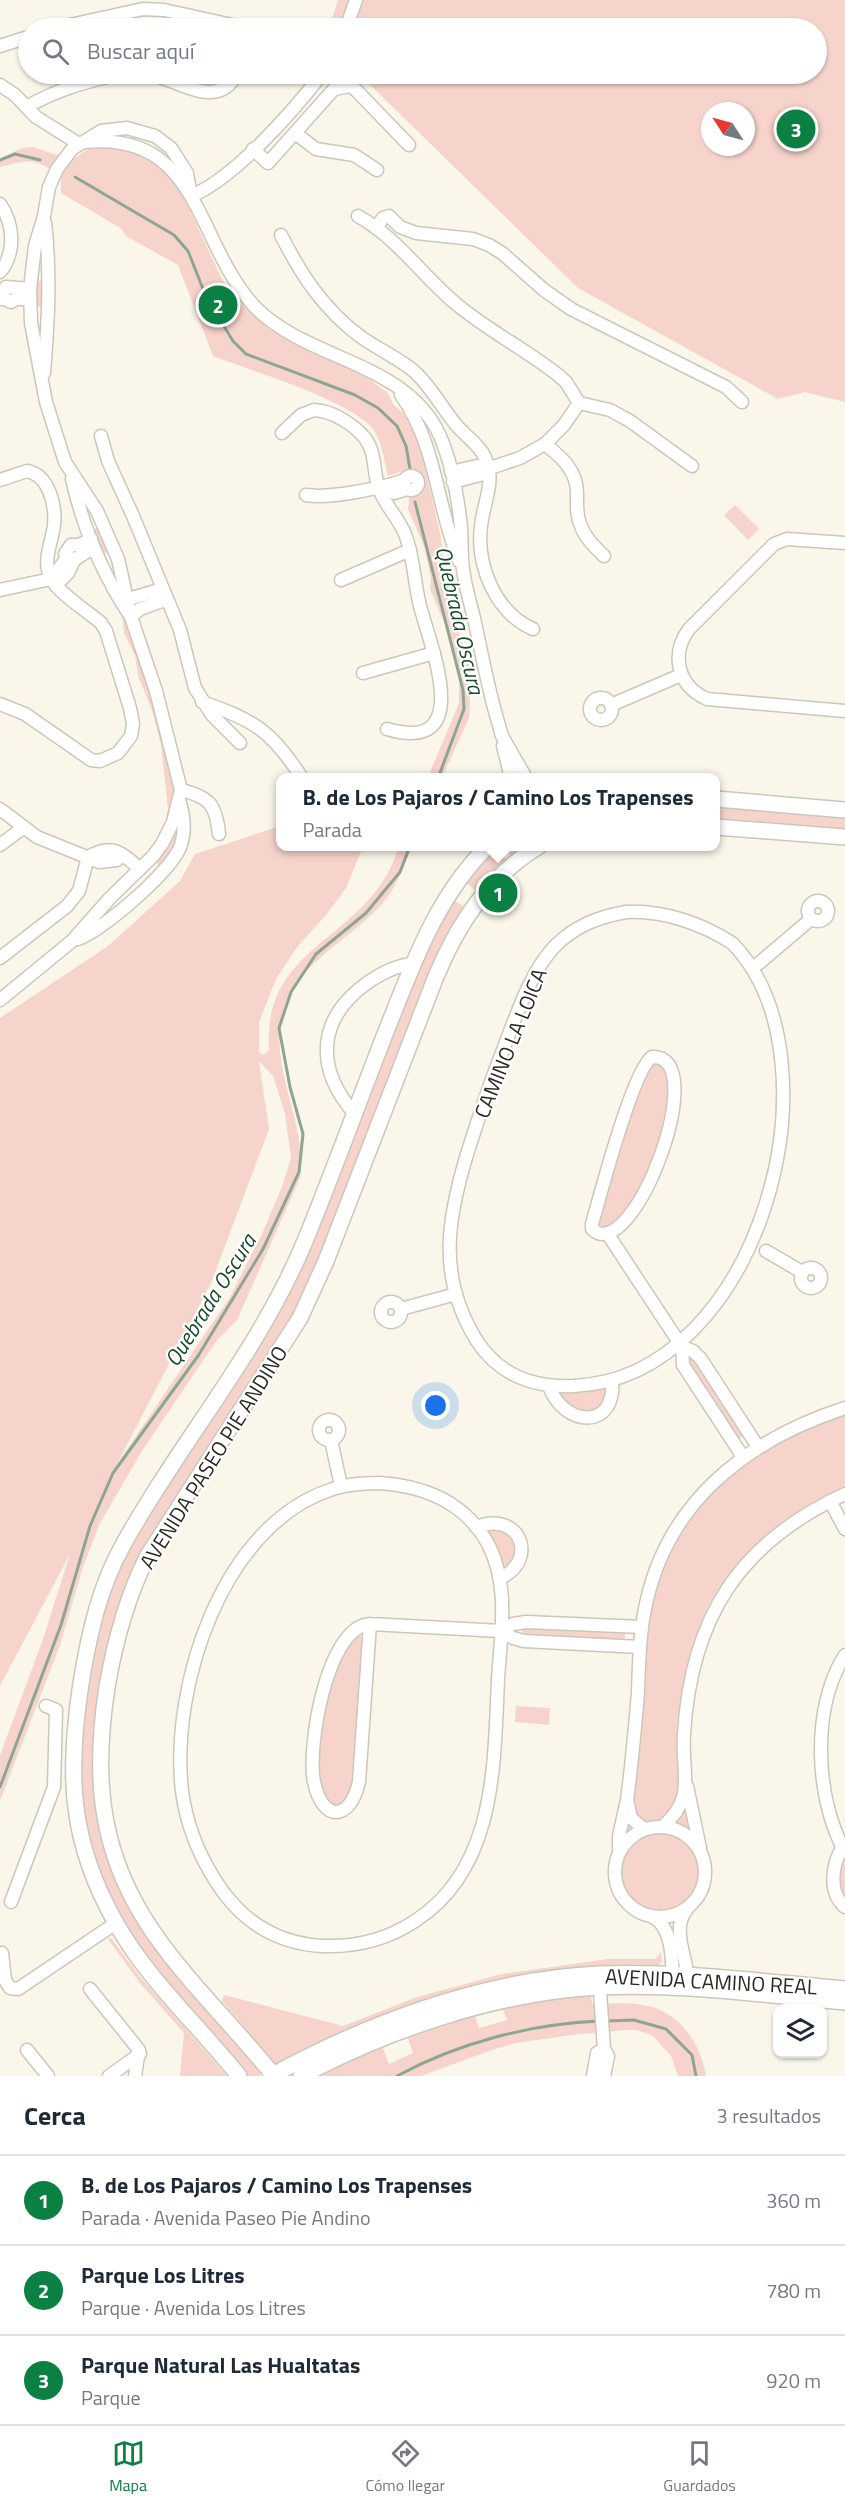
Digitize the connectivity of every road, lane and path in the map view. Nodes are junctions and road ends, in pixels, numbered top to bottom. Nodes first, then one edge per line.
1 (356, 0) edge
2 (102, 18) edge
3 (200, 18) edge
4 (350, 18) edge
5 (18, 40) edge
6 (0, 46) edge
7 (78, 84) edge
8 (178, 84) edge
9 (228, 84) edge
10 (311, 84) edge
11 (314, 84) edge
12 (0, 85) edge
13 (312, 87) junction
14 (27, 107) junction
15 (295, 133) junction
16 (82, 143) junction
17 (409, 145) dead end
18 (253, 149) junction
19 (377, 170) dead end
20 (191, 196) junction
21 (0, 204) edge
22 (358, 216) dead end
23 (376, 228) junction
24 (281, 235) dead end
25 (41, 247) junction
26 (0, 272) edge
27 (30, 294) junction
28 (2, 302) edge
29 (48, 340) junction
30 (34, 341) junction
31 (44, 386) junction
32 (395, 386) junction
33 (742, 402) dead end
34 (579, 403) junction
35 (282, 433) dead end
36 (101, 436) dead end
37 (440, 437) junction
38 (426, 441) junction
39 (545, 444) junction
40 (692, 466) dead end
41 (490, 468) junction
42 (71, 475) junction
43 (452, 477) junction
44 (0, 480) edge
45 (437, 480) junction
46 (378, 487) junction
47 (306, 495) dead end
48 (93, 503) junction
49 (80, 510) junction
50 (444, 512) junction
51 (459, 512) junction
52 (845, 543) edge
53 (93, 544) junction
54 (410, 550) junction
55 (604, 556) dead end
56 (463, 570) junction
57 (51, 579) junction
58 (124, 579) junction
59 (341, 580) dead end
60 (111, 584) junction
61 (0, 590) edge
62 (165, 594) junction
63 (129, 599) junction
64 (131, 616) junction
65 (533, 628) dead end
66 (434, 653) junction
67 (363, 673) dead end
68 (681, 675) junction
69 (202, 702) junction
70 (0, 704) edge
71 (612, 705) dead end
72 (845, 711) edge
73 (387, 729) dead end
74 (502, 735) junction
75 (240, 743) dead end
76 (299, 773) edge
77 (510, 773) edge
78 (524, 773) edge
79 (181, 796) junction
80 (720, 800) edge
81 (0, 809) edge
82 (845, 810) edge
83 (24, 827) junction
84 (720, 827) edge
85 (168, 831) junction
86 (219, 834) dead end
87 (183, 836) junction
88 (845, 837) edge
89 (0, 845) edge
90 (484, 851) edge
91 (532, 851) edge
92 (88, 857) junction
93 (140, 869) junction
94 (456, 884) junction
95 (110, 898) junction
96 (478, 900) junction
97 (120, 910) junction
98 (811, 919) dead end
99 (72, 941) junction
100 (0, 958) edge
101 (413, 964) junction
102 (758, 964) junction
103 (768, 975) dead end
104 (0, 1000) edge
105 (354, 1113) junction
106 (607, 1233) junction
107 (766, 1252) dead end
108 (802, 1272) dead end
109 (456, 1294) junction
110 (735, 1295) dead end
111 (401, 1309) dead end
112 (682, 1347) junction
113 (612, 1380) junction
114 (549, 1386) junction
115 (845, 1408) edge
116 (331, 1440) dead end
117 (758, 1447) junction
118 (743, 1457) junction
119 (341, 1486) junction
120 (845, 1494) edge
121 (830, 1502) junction
122 (476, 1527) junction
123 (845, 1529) edge
124 (500, 1578) junction
125 (370, 1624) junction
126 (642, 1627) junction
127 (501, 1631) junction
128 (640, 1647) junction
129 (845, 1656) edge
130 (46, 1706) dead end
131 (686, 1782) junction
132 (73, 1785) junction
133 (54, 1787) junction
134 (627, 1800) junction
135 (663, 1826) junction
136 (644, 1829) junction
137 (844, 1850) edge
138 (620, 1851) junction
139 (701, 1851) junction
140 (11, 1902) dead end
141 (845, 1907) edge
142 (688, 1908) junction
143 (653, 1917) junction
144 (116, 1923) junction
145 (2, 1953) dead end
146 (681, 1982) junction
147 (600, 1987) junction
148 (90, 1989) dead end
149 (845, 1989) edge
150 (845, 2002) edge
151 (604, 2049) junction
152 (27, 2050) dead end
153 (140, 2054) junction
154 (48, 2076) edge
155 (109, 2076) edge
156 (135, 2076) edge
157 (239, 2076) edge
158 (273, 2076) edge
159 (301, 2076) edge
160 (593, 2076) edge
161 (604, 2076) edge

1 - 4 street
2 - 3 street
5 - 6 street
7 - 14 street
8 - 9 street
10 - 13 street
11 - 13 street
12 - 14 street
13 - 18 street
14 - 16 street
15 - 17 street
15 - 18 street
15 - 19 street
16 - 20 street
16 - 25 street
18 - 20 street
20 - 32 street
21 - 26 street
22 - 23 street
23 - 33 street
23 - 34 street
24 - 41 street
25 - 27 street
25 - 29 street
27 - 28 street
27 - 30 street
29 - 30 street
29 - 31 street
30 - 31 street
31 - 42 street
32 - 37 street
32 - 38 street
34 - 39 street
34 - 40 street
35 - 46 street
36 - 62 street
37 - 38 street
37 - 43 street
38 - 45 street
39 - 41 street
39 - 55 street
41 - 43 street
41 - 65 street
42 - 48 street
42 - 49 street
43 - 51 street
44 - 57 street
45 - 46 street
45 - 50 street
46 - 47 street
46 - 54 street
48 - 49 street
48 - 58 street
49 - 53 street
50 - 51 street
50 - 56 street
51 - 56 street
52 - 68 street
53 - 57 street
53 - 60 street
54 - 59 street
54 - 66 street
56 - 74 street
57 - 61 street
57 - 70 street
58 - 60 street
58 - 63 street
60 - 64 street
62 - 63 street
62 - 64 street
62 - 69 street
63 - 64 street
64 - 79 street
66 - 67 street
66 - 73 street
68 - 71 street
68 - 72 street
69 - 75 street
69 - 76 street
74 - 77 street
74 - 78 street
79 - 85 street
79 - 86 street
79 - 87 street
80 - 82 main road
81 - 83 street
83 - 89 street
83 - 92 street
84 - 88 main road
85 - 87 street
85 - 93 street
87 - 97 street
90 - 94 main road, AVENIDA PASEO PIE ANDINO
91 - 96 main road, AVENIDA PASEO PIE ANDINO
92 - 93 street
92 - 100 street
93 - 95 street
94 - 96 main road
94 - 101 main road, AVENIDA PASEO PIE ANDINO
95 - 97 street
95 - 99 street
96 - 158 main road, AVENIDA PASEO PIE ANDINO
97 - 99 street
98 - 102 street
99 - 104 street
101 - 105 main road, AVENIDA PASEO PIE ANDINO
101 - 105 street
102 - 103 street, CAMINO LA LOICA
102 - 109 street, CAMINO LA LOICA
105 - 132 main road, AVENIDA PASEO PIE ANDINO
106 - 106 street
106 - 112 street
107 - 108 street
109 - 111 street
109 - 114 street, CAMINO LA LOICA
110 - 112 street, CAMINO LA LOICA
112 - 113 street, CAMINO LA LOICA
112 - 117 street
112 - 118 street
113 - 114 street, CAMINO LA LOICA
113 - 114 street
115 - 117 street
116 - 119 street
117 - 118 street
118 - 126 street
119 - 122 street
119 - 127 street
120 - 121 street
121 - 123 street
121 - 131 street
122 - 124 street
122 - 124 street
124 - 127 street
125 - 125 street
125 - 127 street
126 - 127 street
126 - 128 street
127 - 128 street
128 - 134 street
129 - 137 street
130 - 133 street
131 - 135 street
131 - 139 street
132 - 133 street
132 - 144 main road, AVENIDA PASEO PIE ANDINO
133 - 140 street
134 - 136 street
134 - 138 street
135 - 136 street
135 - 139 street
136 - 138 street
137 - 141 street
138 - 143 street
139 - 142 street
142 - 143 street
142 - 146 street
143 - 146 street
144 - 145 street
144 - 157 main road, AVENIDA PASEO PIE ANDINO
146 - 147 main road, AVENIDA CAMINO REAL
146 - 149 main road, AVENIDA CAMINO REAL
146 - 150 main road, AVENIDA CAMINO REAL
147 - 151 street
147 - 158 main road, AVENIDA CAMINO REAL
147 - 159 main road, AVENIDA CAMINO REAL
148 - 153 street
151 - 160 street
151 - 161 street
152 - 154 street
153 - 155 street
153 - 156 street

